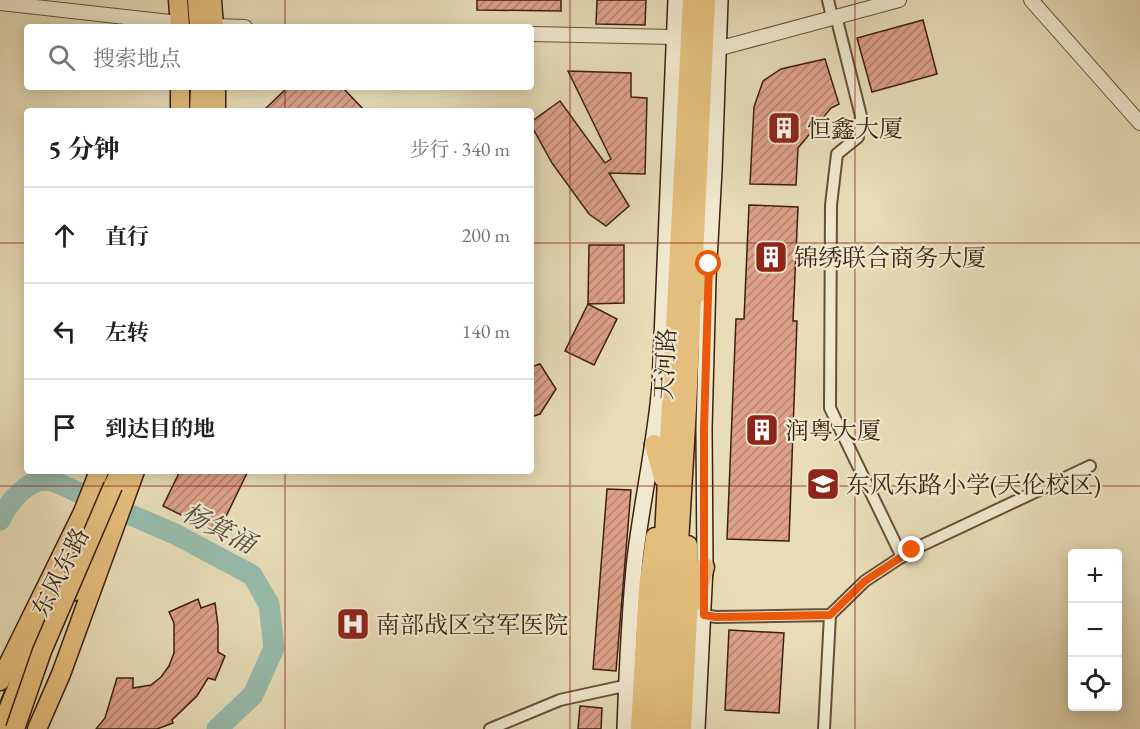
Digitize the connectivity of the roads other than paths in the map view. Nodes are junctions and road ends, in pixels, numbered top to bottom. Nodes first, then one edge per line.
1 (178, 0) edge
2 (197, 0) edge
3 (212, 0) edge
4 (676, 0) edge
5 (692, 0) edge
6 (706, 0) edge
7 (720, 0) edge
8 (828, 0) edge
9 (899, 0) edge
10 (1030, 0) edge
11 (0, 3) edge
12 (834, 16) junction
13 (171, 24) edge
14 (179, 24) edge
15 (199, 24) edge
16 (214, 24) edge
17 (534, 34) edge
18 (674, 37) junction
19 (717, 49) junction
20 (703, 79) junction
21 (180, 90) edge
22 (200, 90) edge
23 (216, 90) edge
24 (180, 108) edge
25 (199, 108) edge
26 (216, 108) edge
27 (1140, 123) edge
28 (709, 264) junction
29 (692, 307) junction
30 (654, 444) junction
31 (1090, 466) dead end
32 (98, 474) edge
33 (119, 474) edge
34 (134, 474) edge
35 (674, 490) junction
36 (120, 508) junction
37 (83, 512) junction
38 (902, 556) junction
39 (705, 567) joint
40 (830, 615) junction
41 (696, 619) junction
42 (0, 681) edge
43 (635, 684) junction
44 (0, 727) edge
45 (14, 729) edge
46 (37, 729) edge
47 (490, 729) edge
48 (626, 729) edge
49 (640, 729) edge
50 (654, 729) edge
51 (668, 729) edge
52 (682, 729) edge
53 (697, 729) edge
54 (824, 729) edge

1 - 14 highway
2 - 15 highway
3 - 16 highway
4 - 18 main road
5 - 35 highway, 天河路
6 - 20 highway, 天河路
7 - 19 main road
8 - 12 street
9 - 12 street
10 - 27 street
11 - 13 street
12 - 19 street
12 - 38 street
17 - 18 street
18 - 30 main road
19 - 20 highway
19 - 28 main road
20 - 29 highway, 天河路
21 - 24 highway
22 - 25 highway
23 - 26 highway
28 - 29 highway
28 - 39 main road
29 - 35 highway, 天河路
30 - 35 highway
30 - 43 main road
31 - 38 street
32 - 37 highway, 东风东路
33 - 45 highway, bridge
34 - 36 highway, 东风东路
35 - 41 highway
35 - 43 highway
35 - 50 highway, 天河路
35 - 51 highway, 天河路
36 - 45 main road, 东风东路
36 - 46 highway
37 - 42 highway
37 - 44 main road, 东风东路
38 - 40 street
39 - 41 highway
40 - 41 street
40 - 54 street
41 - 52 highway
41 - 53 main road
43 - 47 street
43 - 48 main road
43 - 49 highway

